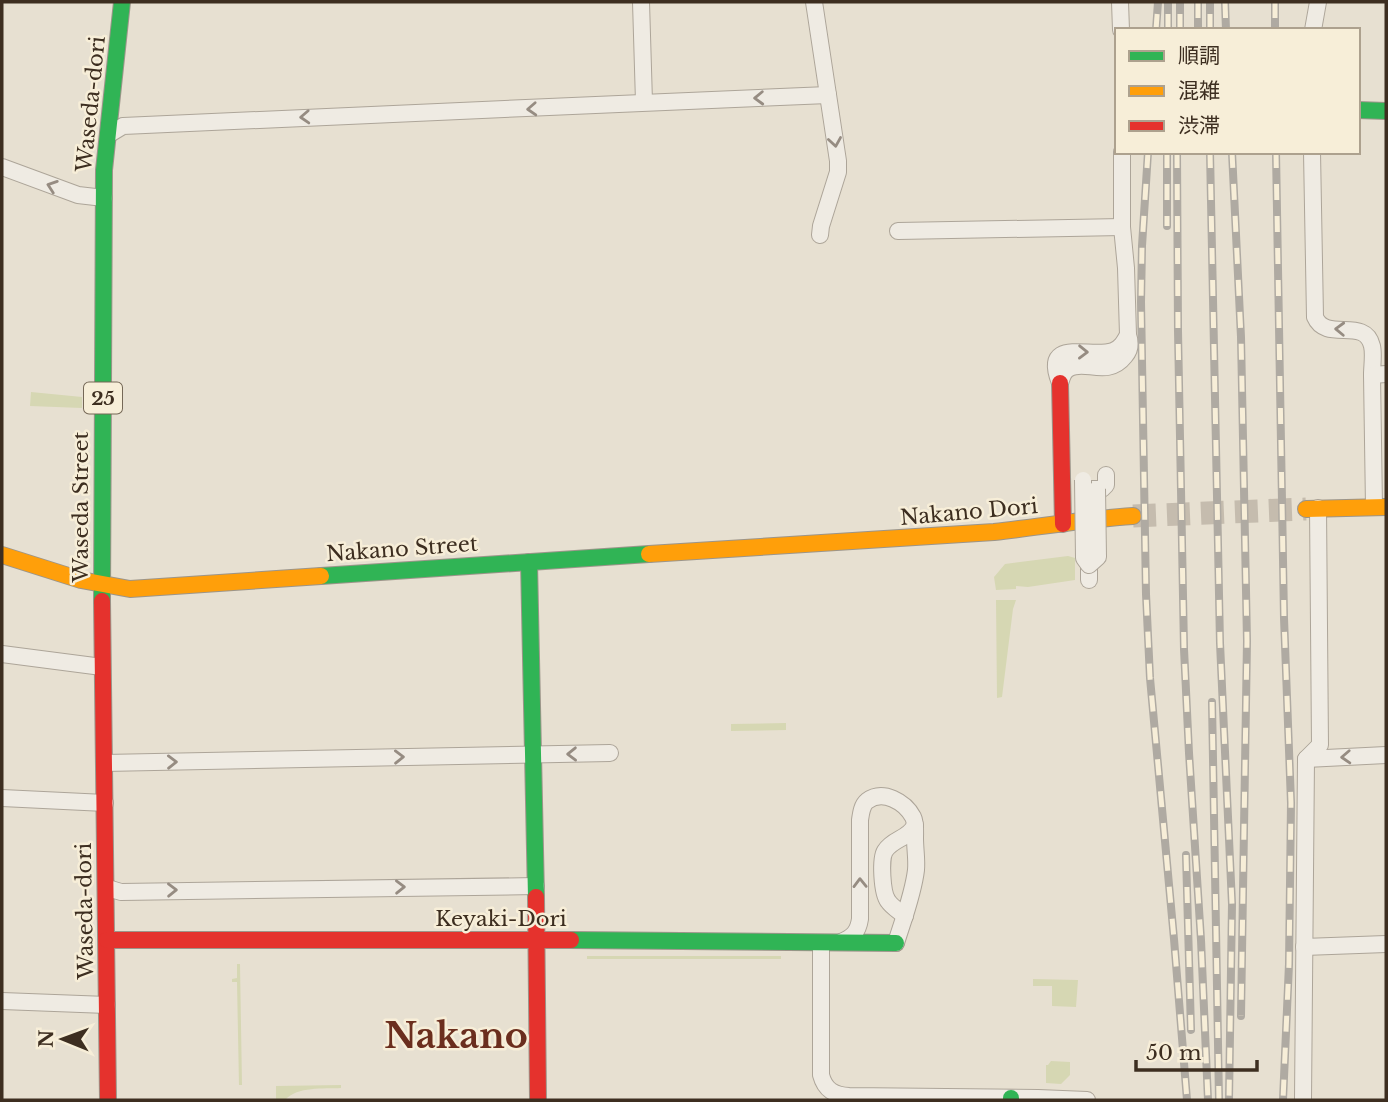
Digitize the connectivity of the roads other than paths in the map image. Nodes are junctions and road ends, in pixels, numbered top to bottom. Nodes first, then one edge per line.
1 (122, 2) edge
2 (641, 2) edge
3 (814, 2) edge
4 (1119, 2) edge
5 (1318, 2) edge
6 (1121, 28) edge
7 (1313, 28) edge
8 (828, 95) junction
9 (644, 103) junction
10 (1360, 110) edge
11 (1386, 111) edge
12 (108, 135) junction
13 (1122, 154) edge
14 (1311, 154) edge
15 (2, 167) edge
16 (104, 198) junction
17 (1122, 226) junction
18 (898, 231) dead end
19 (820, 235) dead end
20 (1379, 344) edge
21 (1379, 374) edge
22 (1060, 383) joint
23 (1380, 446) edge
24 (1093, 483) dead end
25 (1380, 507) edge
26 (1312, 509) joint
27 (1133, 516) tunnel mouth
28 (1063, 524) junction
29 (2, 555) edge
30 (529, 562) junction
31 (1089, 573) dead end
32 (102, 586) junction
33 (2, 654) edge
34 (102, 667) junction
35 (610, 753) dead end
36 (534, 755) junction
37 (1386, 755) edge
38 (1306, 759) junction
39 (104, 763) junction
40 (2, 798) edge
41 (105, 803) junction
42 (915, 825) junction
43 (106, 886) junction
44 (536, 886) junction
45 (905, 916) junction
46 (107, 940) junction
47 (537, 940) junction
48 (841, 942) junction
49 (821, 943) junction
50 (896, 943) joint
51 (1386, 944) edge
52 (1304, 947) junction
53 (2, 1001) edge
54 (107, 1005) junction
55 (1011, 1099) edge
56 (108, 1100) edge
57 (538, 1100) edge
58 (1087, 1100) edge
59 (1303, 1100) edge

1 - 12 main road, Waseda-dori / 25
2 - 9 street
3 - 8 street
4 - 6 street
5 - 7 street
8 -> 9 street
8 -> 19 street
9 -> 12 street
10 - 11 main road
12 - 16 main road, Waseda-dori / 25
13 - 17 street
20 -> 14 street
16 -> 15 street
16 - 32 main road, Waseda Street / 25
17 - 18 street
17 - 22 street
20 - 21 street
21 - 23 street
22 - 28 main road
23 - 25 street
24 - 31 street, bridge
25 - 26 main road
26 - 38 street
27 - 28 main road, Nakano Dori
28 - 30 main road, Nakano Street
29 - 32 main road, Nakano Street
30 - 32 main road, Nakano Street
30 - 36 main road
32 - 34 main road, Waseda Street / 25
33 - 34 street
34 - 39 main road, Waseda Street / 25
35 -> 36 street
39 -> 36 street
36 - 44 main road
37 -> 38 street
38 - 52 street
39 - 41 main road, Waseda-dori / 25
40 - 41 street
41 - 43 main road, Waseda-dori / 25
42 - 45 street
42 - 45 street
48 -> 42 street
43 -> 44 street
43 - 46 main road, Waseda-dori / 25
44 - 47 main road
45 - 50 street
46 - 47 main road, Keyaki-Dori
46 - 54 main road, Waseda-dori / 25
47 - 49 main road, Keyaki-Dori
47 - 57 main road
48 - 49 main road, Keyaki-Dori
48 - 50 main road, Keyaki-Dori
49 - 55 street
51 - 52 street
52 - 59 street
53 - 54 street
54 - 56 main road, Waseda-dori / 25
55 - 58 street

